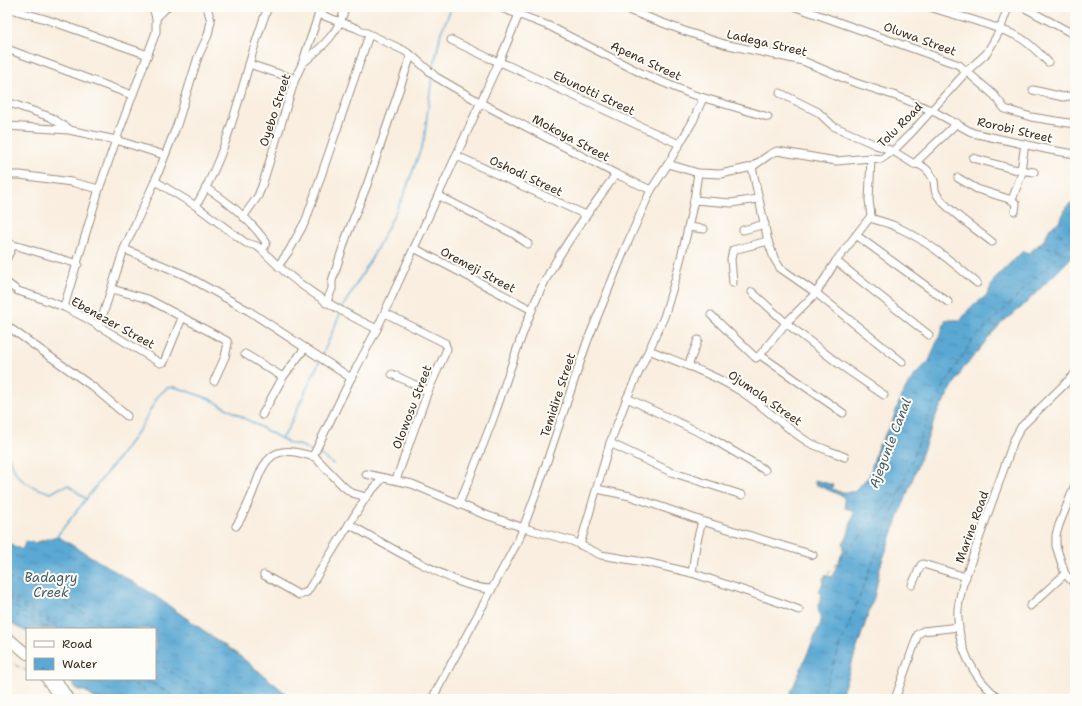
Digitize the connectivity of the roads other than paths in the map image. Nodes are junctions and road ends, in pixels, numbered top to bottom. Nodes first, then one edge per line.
1 (153, 7) edge
2 (167, 7) edge
3 (208, 7) edge
4 (268, 7) edge
5 (344, 7) edge
6 (499, 7) edge
7 (620, 7) edge
8 (796, 7) edge
9 (929, 7) edge
10 (1008, 7) edge
11 (1023, 7) edge
12 (7, 8) edge
13 (320, 10) edge
14 (521, 10) edge
15 (156, 18) junction
16 (341, 22) junction
17 (1000, 30) junction
18 (369, 34) junction
19 (1075, 35) edge
20 (450, 40) dead end
21 (7, 49) edge
22 (148, 55) junction
23 (411, 55) junction
24 (499, 62) junction
25 (1048, 62) dead end
26 (249, 64) junction
27 (302, 64) junction
28 (967, 71) junction
29 (295, 80) junction
30 (1033, 90) dead end
31 (780, 94) dead end
32 (132, 95) junction
33 (1075, 95) edge
34 (703, 98) junction
35 (7, 102) edge
36 (481, 103) junction
37 (931, 110) junction
38 (768, 117) dead end
39 (957, 123) junction
40 (1075, 124) edge
41 (7, 126) edge
42 (69, 130) junction
43 (116, 140) junction
44 (679, 144) junction
45 (1025, 144) junction
46 (893, 151) junction
47 (1075, 154) edge
48 (164, 155) junction
49 (457, 156) junction
50 (871, 158) junction
51 (973, 158) dead end
52 (668, 164) junction
53 (914, 164) junction
54 (752, 167) junction
55 (1022, 170) junction
56 (1034, 172) dead end
57 (616, 174) junction
58 (698, 174) junction
59 (7, 175) edge
60 (958, 178) dead end
61 (155, 181) junction
62 (206, 188) junction
63 (99, 189) junction
64 (651, 190) junction
65 (439, 196) junction
66 (758, 199) junction
67 (694, 200) junction
68 (1012, 200) junction
69 (196, 206) junction
70 (1015, 211) dead end
71 (586, 215) junction
72 (243, 217) junction
73 (870, 218) junction
74 (765, 224) junction
75 (688, 227) junction
76 (704, 229) dead end
77 (743, 230) dead end
78 (856, 235) junction
79 (768, 241) junction
80 (992, 242) dead end
81 (10, 244) edge
82 (528, 244) dead end
83 (414, 248) junction
84 (124, 249) junction
85 (262, 250) junction
86 (7, 258) edge
87 (836, 261) junction
88 (78, 264) junction
89 (278, 266) junction
90 (7, 283) edge
91 (733, 283) dead end
92 (977, 283) dead end
93 (112, 289) junction
94 (752, 292) dead end
95 (816, 293) junction
96 (326, 302) junction
97 (948, 302) dead end
98 (64, 308) junction
99 (532, 310) junction
100 (385, 313) junction
101 (711, 315) dead end
102 (182, 318) junction
103 (786, 323) junction
104 (7, 326) edge
105 (99, 327) junction
106 (377, 329) junction
107 (929, 334) dead end
108 (698, 340) dead end
109 (305, 348) junction
110 (649, 350) junction
111 (245, 354) dead end
112 (760, 354) junction
113 (902, 362) dead end
114 (688, 366) junction
115 (392, 374) dead end
116 (1075, 374) edge
117 (283, 377) junction
118 (351, 378) junction
119 (214, 381) dead end
120 (428, 391) junction
121 (884, 395) dead end
122 (626, 398) junction
123 (844, 413) dead end
124 (262, 415) dead end
125 (127, 416) dead end
126 (610, 443) junction
127 (315, 454) junction
128 (845, 457) dead end
129 (765, 470) dead end
130 (366, 474) dead end
131 (383, 478) junction
132 (396, 480) junction
133 (1075, 485) edge
134 (597, 489) junction
135 (742, 495) dead end
136 (366, 497) junction
137 (459, 504) junction
138 (702, 522) junction
139 (349, 524) junction
140 (236, 526) dead end
141 (524, 528) junction
142 (580, 545) junction
143 (813, 555) dead end
144 (692, 573) junction
145 (1065, 574) junction
146 (264, 576) dead end
147 (966, 577) junction
148 (1075, 584) edge
149 (912, 585) dead end
150 (491, 589) junction
151 (1030, 606) dead end
152 (799, 610) dead end
153 (959, 627) junction
154 (7, 630) edge
155 (7, 637) edge
156 (26, 645) edge
157 (26, 653) edge
158 (48, 680) edge
159 (57, 680) edge
160 (60, 699) edge
161 (68, 699) edge
162 (432, 699) edge
163 (895, 699) edge
164 (1000, 699) edge

1 - 15 street
2 - 15 street
3 - 48 street
4 - 26 street
5 - 16 street
6 - 14 street, Apena Street
7 - 37 street, Ladega Street
8 - 28 street, Oluwa Street
9 - 17 street
10 - 17 street, Tolu Road
11 - 19 street
12 - 22 street
13 - 16 street, Mokoya Street
13 - 27 street, Oyebo Street
14 - 24 street
14 - 34 street, Apena Street
15 - 22 street
16 - 18 street, Mokoya Street
16 - 27 street
17 - 25 street
17 - 28 street, Tolu Road
18 - 23 street, Mokoya Street
18 - 89 street
20 - 24 street, Ebunotti Street
21 - 32 street
22 - 32 street
23 - 36 street, Mokoya Street
23 - 96 street
24 - 36 street
24 - 44 street, Ebunotti Street
26 - 29 street
26 - 62 street
27 - 29 street, Oyebo Street
28 - 37 street, Tolu Road
28 - 40 street, Oluwa Street
29 - 72 street, Oyebo Street
30 - 33 street
31 - 46 street
32 - 43 street
34 - 38 street, Apena Street
34 - 44 street, Temidire Street
35 - 42 street
36 - 49 street
36 - 57 street, Mokoya Street
37 - 39 street, Rorobi Street
37 - 46 street, Tolu Road
39 - 45 street, Rorobi Street
39 - 53 street
41 - 42 street
42 - 43 street
43 - 48 street
43 - 63 street
44 - 52 street, Temidire Street
45 - 47 street, Rorobi Street
45 - 55 street
46 - 50 street, Tolu Road
46 - 53 street
48 - 61 street
49 - 65 street
49 - 71 street, Oshodi Street
50 - 54 street, Tolu Road
50 - 73 street
51 - 55 street
52 - 58 street, Tolu Road
52 - 64 street, Temidire Street
53 - 80 street
54 - 58 street, Tolu Road
54 - 66 street
55 - 56 street
55 - 68 street
57 - 64 street, Mokoya Street
57 - 71 street
58 - 67 street
59 - 63 street
60 - 68 street
61 - 69 street
61 - 84 street
62 - 69 street
62 - 72 street
63 - 88 street
64 - 141 street, Temidire Street
65 - 82 street
65 - 83 street
66 - 67 street
66 - 74 street
67 - 75 street
68 - 70 street
69 - 85 street
71 - 99 street
72 - 85 street
73 - 78 street
73 - 92 street
74 - 77 street
74 - 79 street
75 - 76 street
75 - 110 street
78 - 87 street
78 - 97 street
79 - 91 street
79 - 95 street
81 - 86 street
81 - 88 street
83 - 99 street, Oremeji Street
83 - 100 street
84 - 93 street
84 - 109 street
85 - 89 street
87 - 95 street
87 - 107 street
88 - 98 street
89 - 96 street
90 - 98 street, Ebenezer Street
93 - 102 street
93 - 105 street
94 - 103 street
95 - 103 street
95 - 113 street
96 - 106 street
98 - 105 street, Ebenezer Street
99 - 137 street
100 - 106 street
100 - 120 street, Olowosu Street
101 - 112 street
102 - 105 street, Ebenezer Street
102 - 119 street
103 - 112 street
103 - 121 street
104 - 125 street
106 - 118 street
108 - 114 street
109 - 117 street
109 - 118 street
110 - 114 street, Ojumola Street
110 - 122 street
111 - 117 street
112 - 123 street
114 - 128 street, Ojumola Street
115 - 120 street
116 - 147 street, Marine Road
117 - 124 street
118 - 127 street
120 - 132 street, Olowosu Street
122 - 126 street
122 - 129 street
126 - 134 street
126 - 135 street
127 - 136 street
127 - 140 street
130 - 131 street
131 - 132 street
131 - 136 street
132 - 137 street
133 - 145 street
134 - 138 street
134 - 142 street
136 - 139 street
137 - 141 street
138 - 143 street
138 - 144 street
139 - 146 street
139 - 150 street
141 - 142 street
141 - 150 street, Temidire Street
142 - 144 street
144 - 152 street
145 - 148 street
145 - 151 street
147 - 149 street
147 - 153 street, Marine Road
150 - 162 street, Temidire Street
153 - 163 street
153 - 164 street, Marine Road
154 - 156 highway
155 - 157 highway
158 - 160 highway
159 - 161 highway

